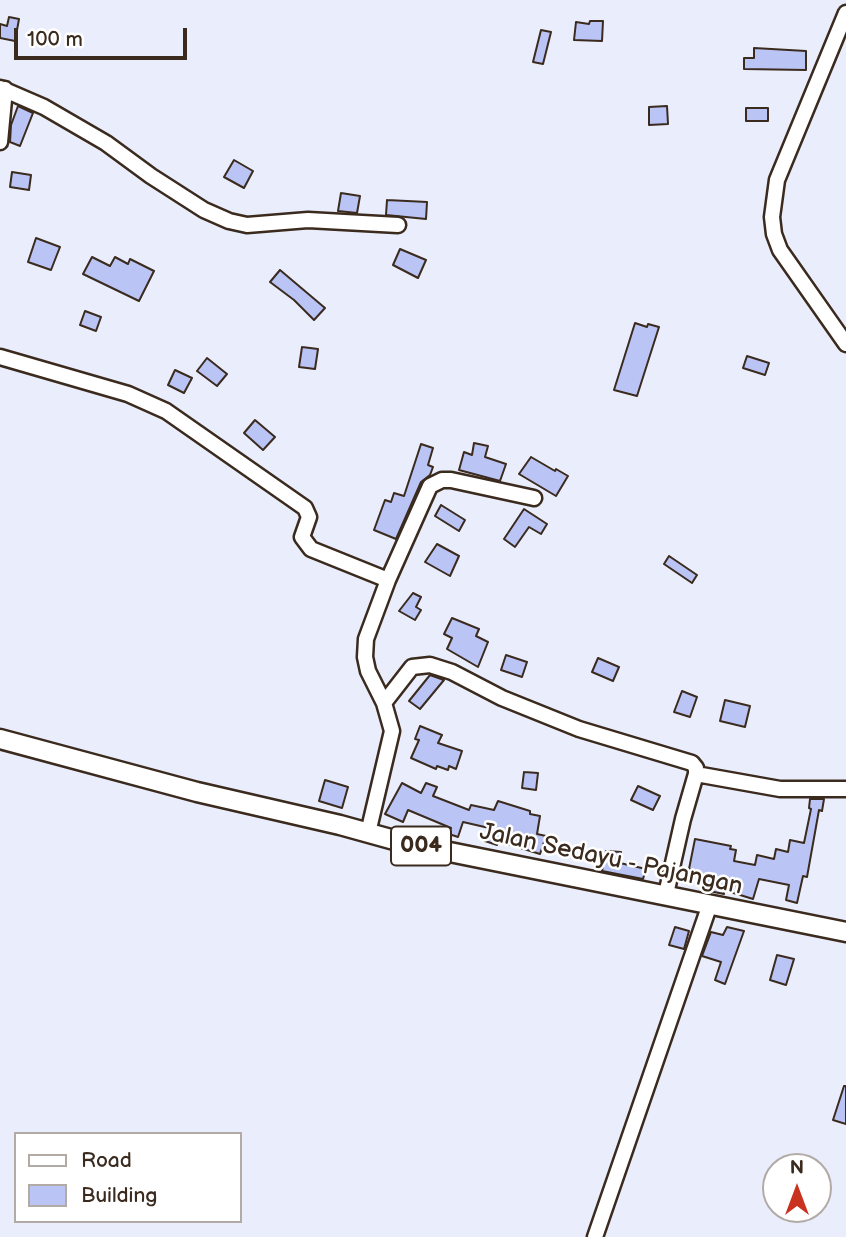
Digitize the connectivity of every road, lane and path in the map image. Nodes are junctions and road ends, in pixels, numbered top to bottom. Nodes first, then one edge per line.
1 (846, 13) edge
2 (2, 88) edge
3 (0, 142) edge
4 (398, 225) dead end
5 (846, 344) edge
6 (0, 357) edge
7 (534, 498) dead end
8 (387, 580) junction
9 (384, 703) junction
10 (0, 739) edge
11 (696, 774) junction
12 (846, 789) edge
13 (368, 833) junction
14 (666, 894) junction
15 (710, 904) junction
16 (846, 932) edge
17 (595, 1237) edge

1 - 5 street
2 - 3 street
2 - 4 street
6 - 8 street
7 - 8 street
8 - 9 street
9 - 11 street
9 - 13 street
10 - 13 main road, Jalan Sedayu - Pajangan / 004
11 - 12 street
11 - 14 street
13 - 14 main road, Jalan Sedayu - Pajangan / 004
14 - 15 main road, Jalan Sedayu - Pajangan / 004
15 - 16 main road, Jalan Sedayu - Pajangan / 004
15 - 17 street

